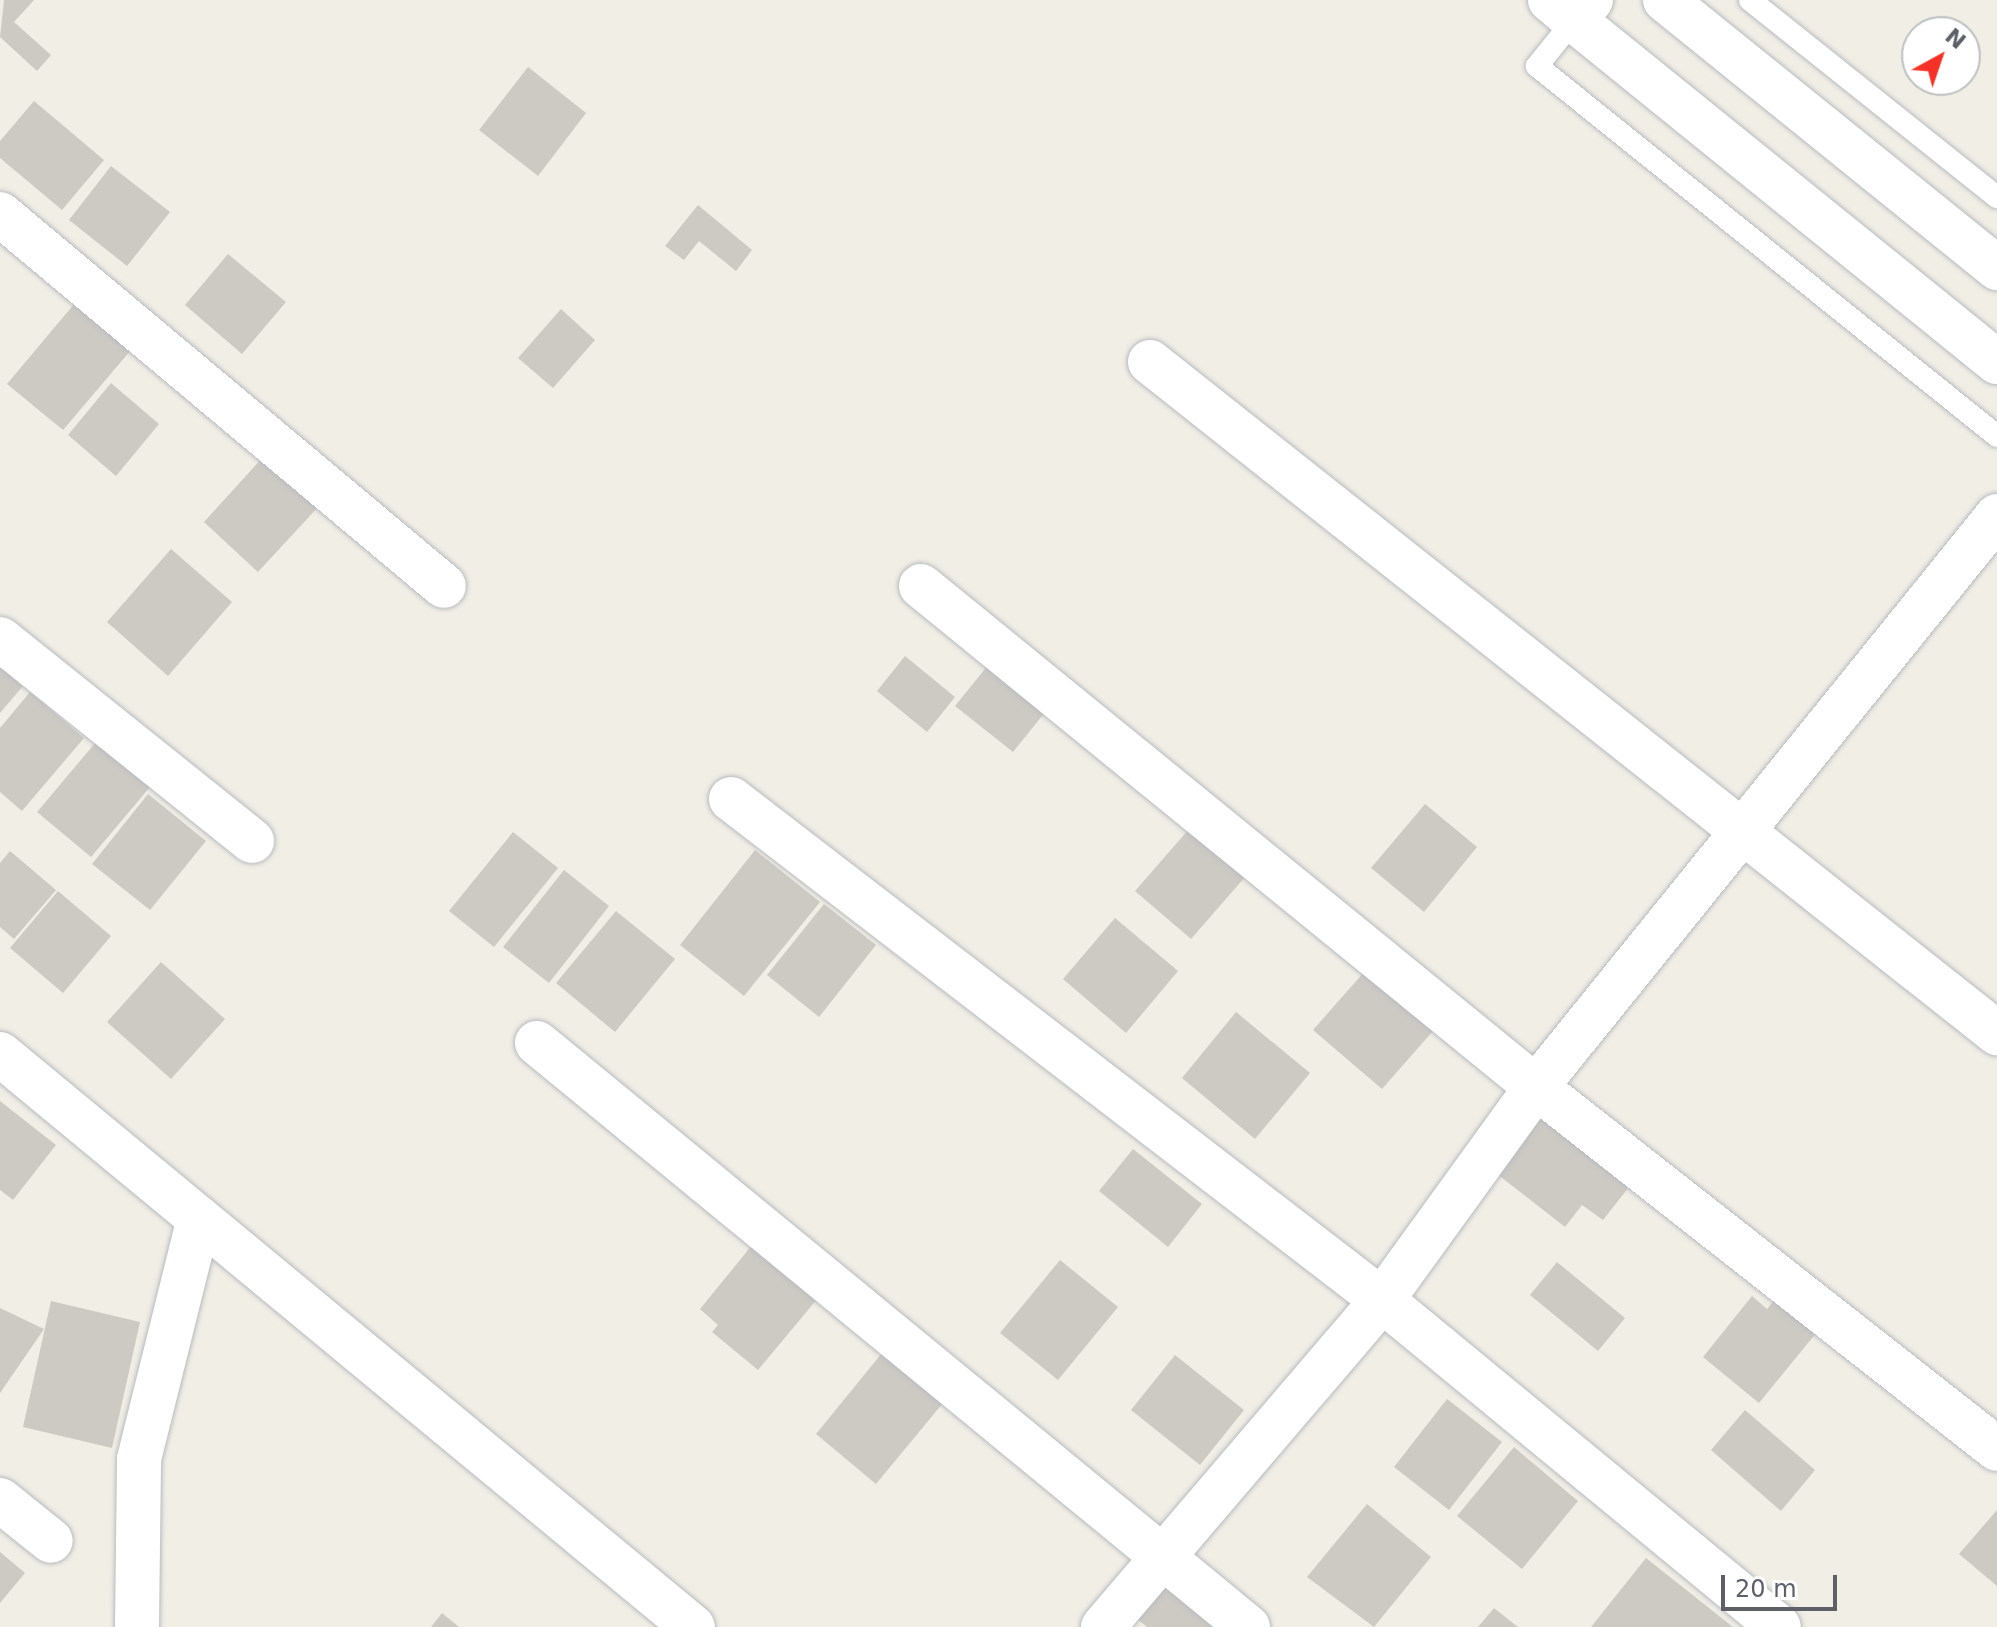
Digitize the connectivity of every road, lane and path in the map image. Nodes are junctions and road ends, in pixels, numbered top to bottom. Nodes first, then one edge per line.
1 (1665, 0) edge
2 (1750, 0) edge
3 (1572, 7) edge
4 (1997, 197) edge
5 (0, 214) edge
6 (1997, 268) edge
7 (1150, 362) dead end
8 (1997, 362) edge
9 (1997, 436) edge
10 (1997, 516) edge
11 (444, 586) dead end
12 (921, 586) dead end
13 (0, 639) edge
14 (731, 799) dead end
15 (1742, 831) junction
16 (252, 841) dead end
17 (1997, 1033) edge
18 (537, 1043) dead end
19 (0, 1054) edge
20 (1536, 1087) junction
21 (199, 1218) junction
22 (1382, 1300) junction
23 (1997, 1449) edge
24 (0, 1500) edge
25 (51, 1541) dead end
26 (1159, 1557) junction
27 (137, 1627) edge
28 (693, 1627) edge
29 (1103, 1627) edge
30 (1248, 1627) edge
31 (1779, 1627) edge

1 - 6 street
2 - 4 lane
3 - 8 street
3 - 9 lane
5 - 11 street
7 - 15 street
10 - 15 street
12 - 20 street
13 - 16 street
14 - 22 street
15 - 17 street
15 - 20 street
18 - 26 street
19 - 21 street
20 - 22 street
20 - 23 street
21 - 27 street
21 - 28 street
22 - 26 street
22 - 31 street
24 - 25 street
26 - 29 street
26 - 30 street

